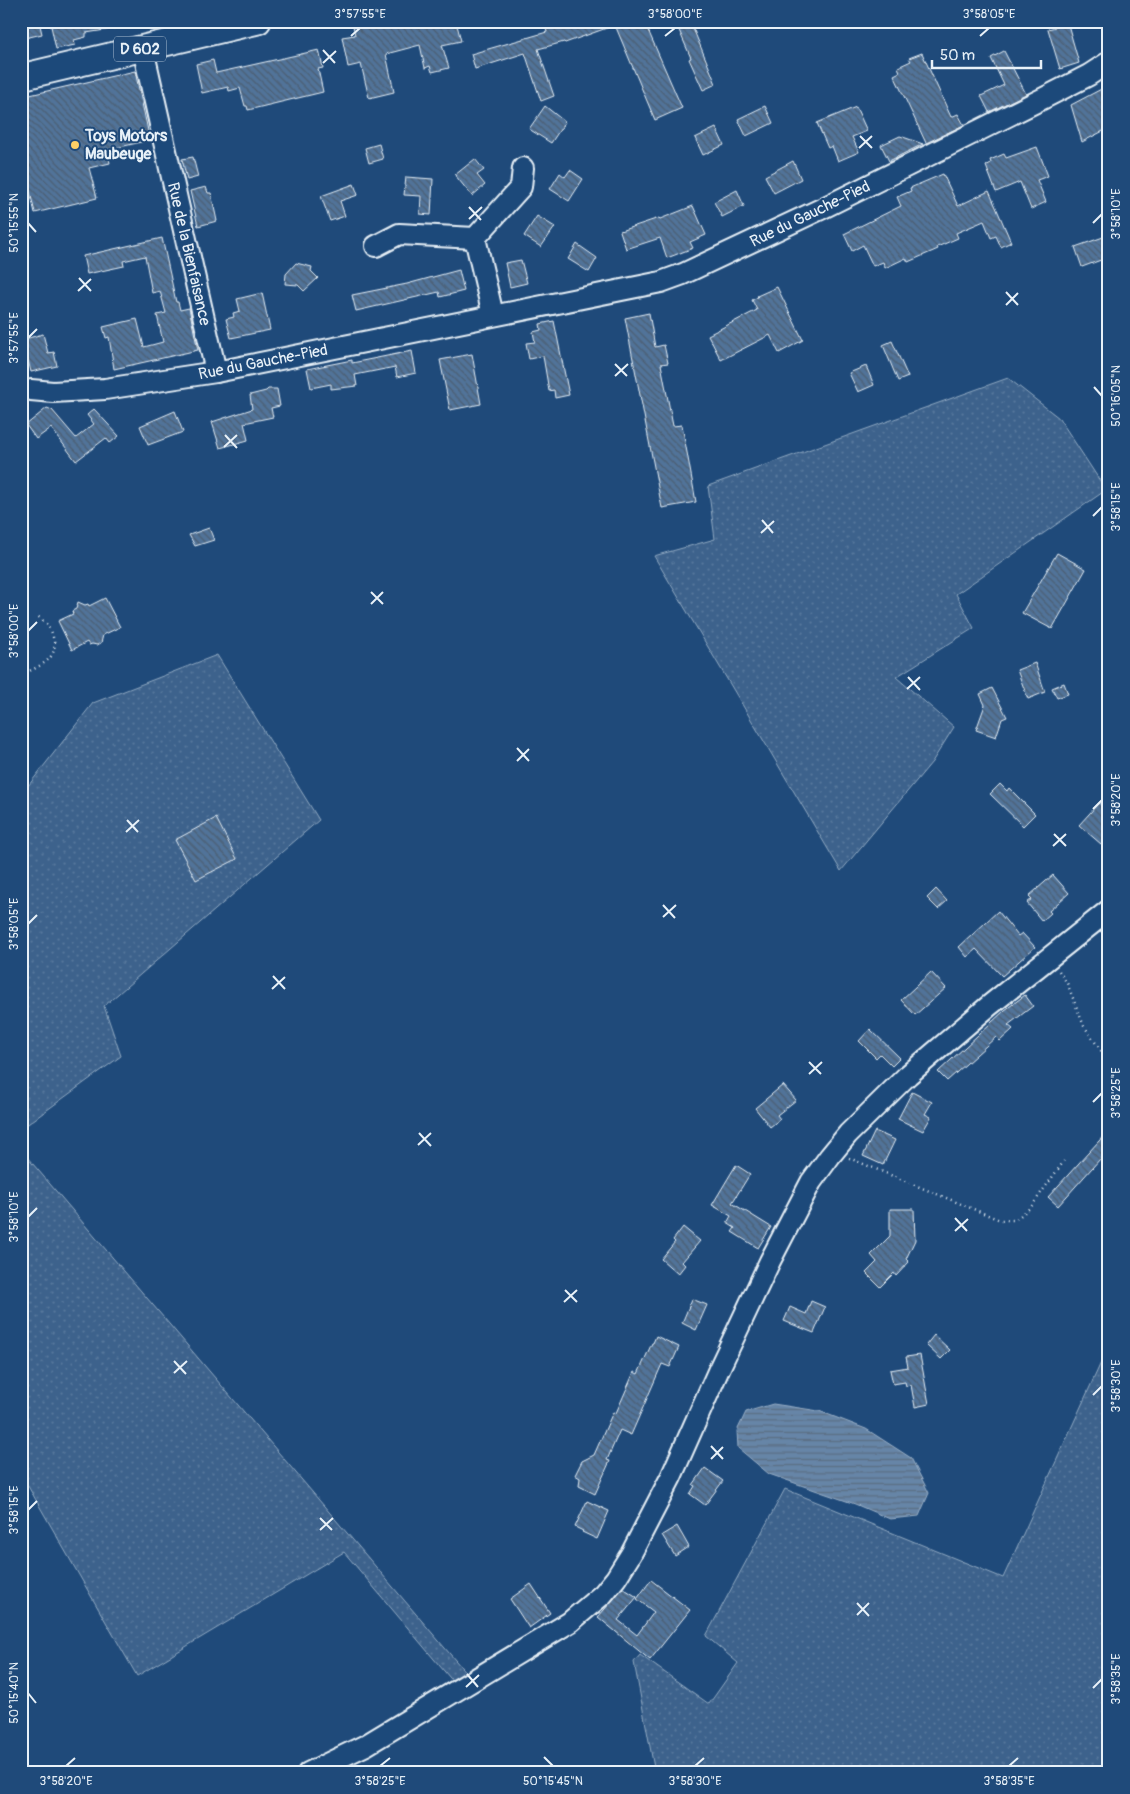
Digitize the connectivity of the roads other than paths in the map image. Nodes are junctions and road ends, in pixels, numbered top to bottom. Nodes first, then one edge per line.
1 (258, 21) edge
2 (143, 49) junction
3 (1109, 62) edge
4 (21, 77) edge
5 (523, 168) dead end
6 (475, 238) junction
7 (376, 246) dead end
8 (492, 315) junction
9 (216, 372) junction
10 (25, 391) edge
11 (1109, 910) edge
12 (308, 1773) edge

1 - 2 main road, D 602
2 - 4 main road, D 602
2 - 9 street, Rue de la Bienfaisance
3 - 8 street, Rue du Gauche-Pied
5 - 6 street
6 - 7 street
6 - 8 street
8 - 9 street, Rue du Gauche-Pied
9 - 10 street, Rue du Gauche-Pied
11 - 12 street

